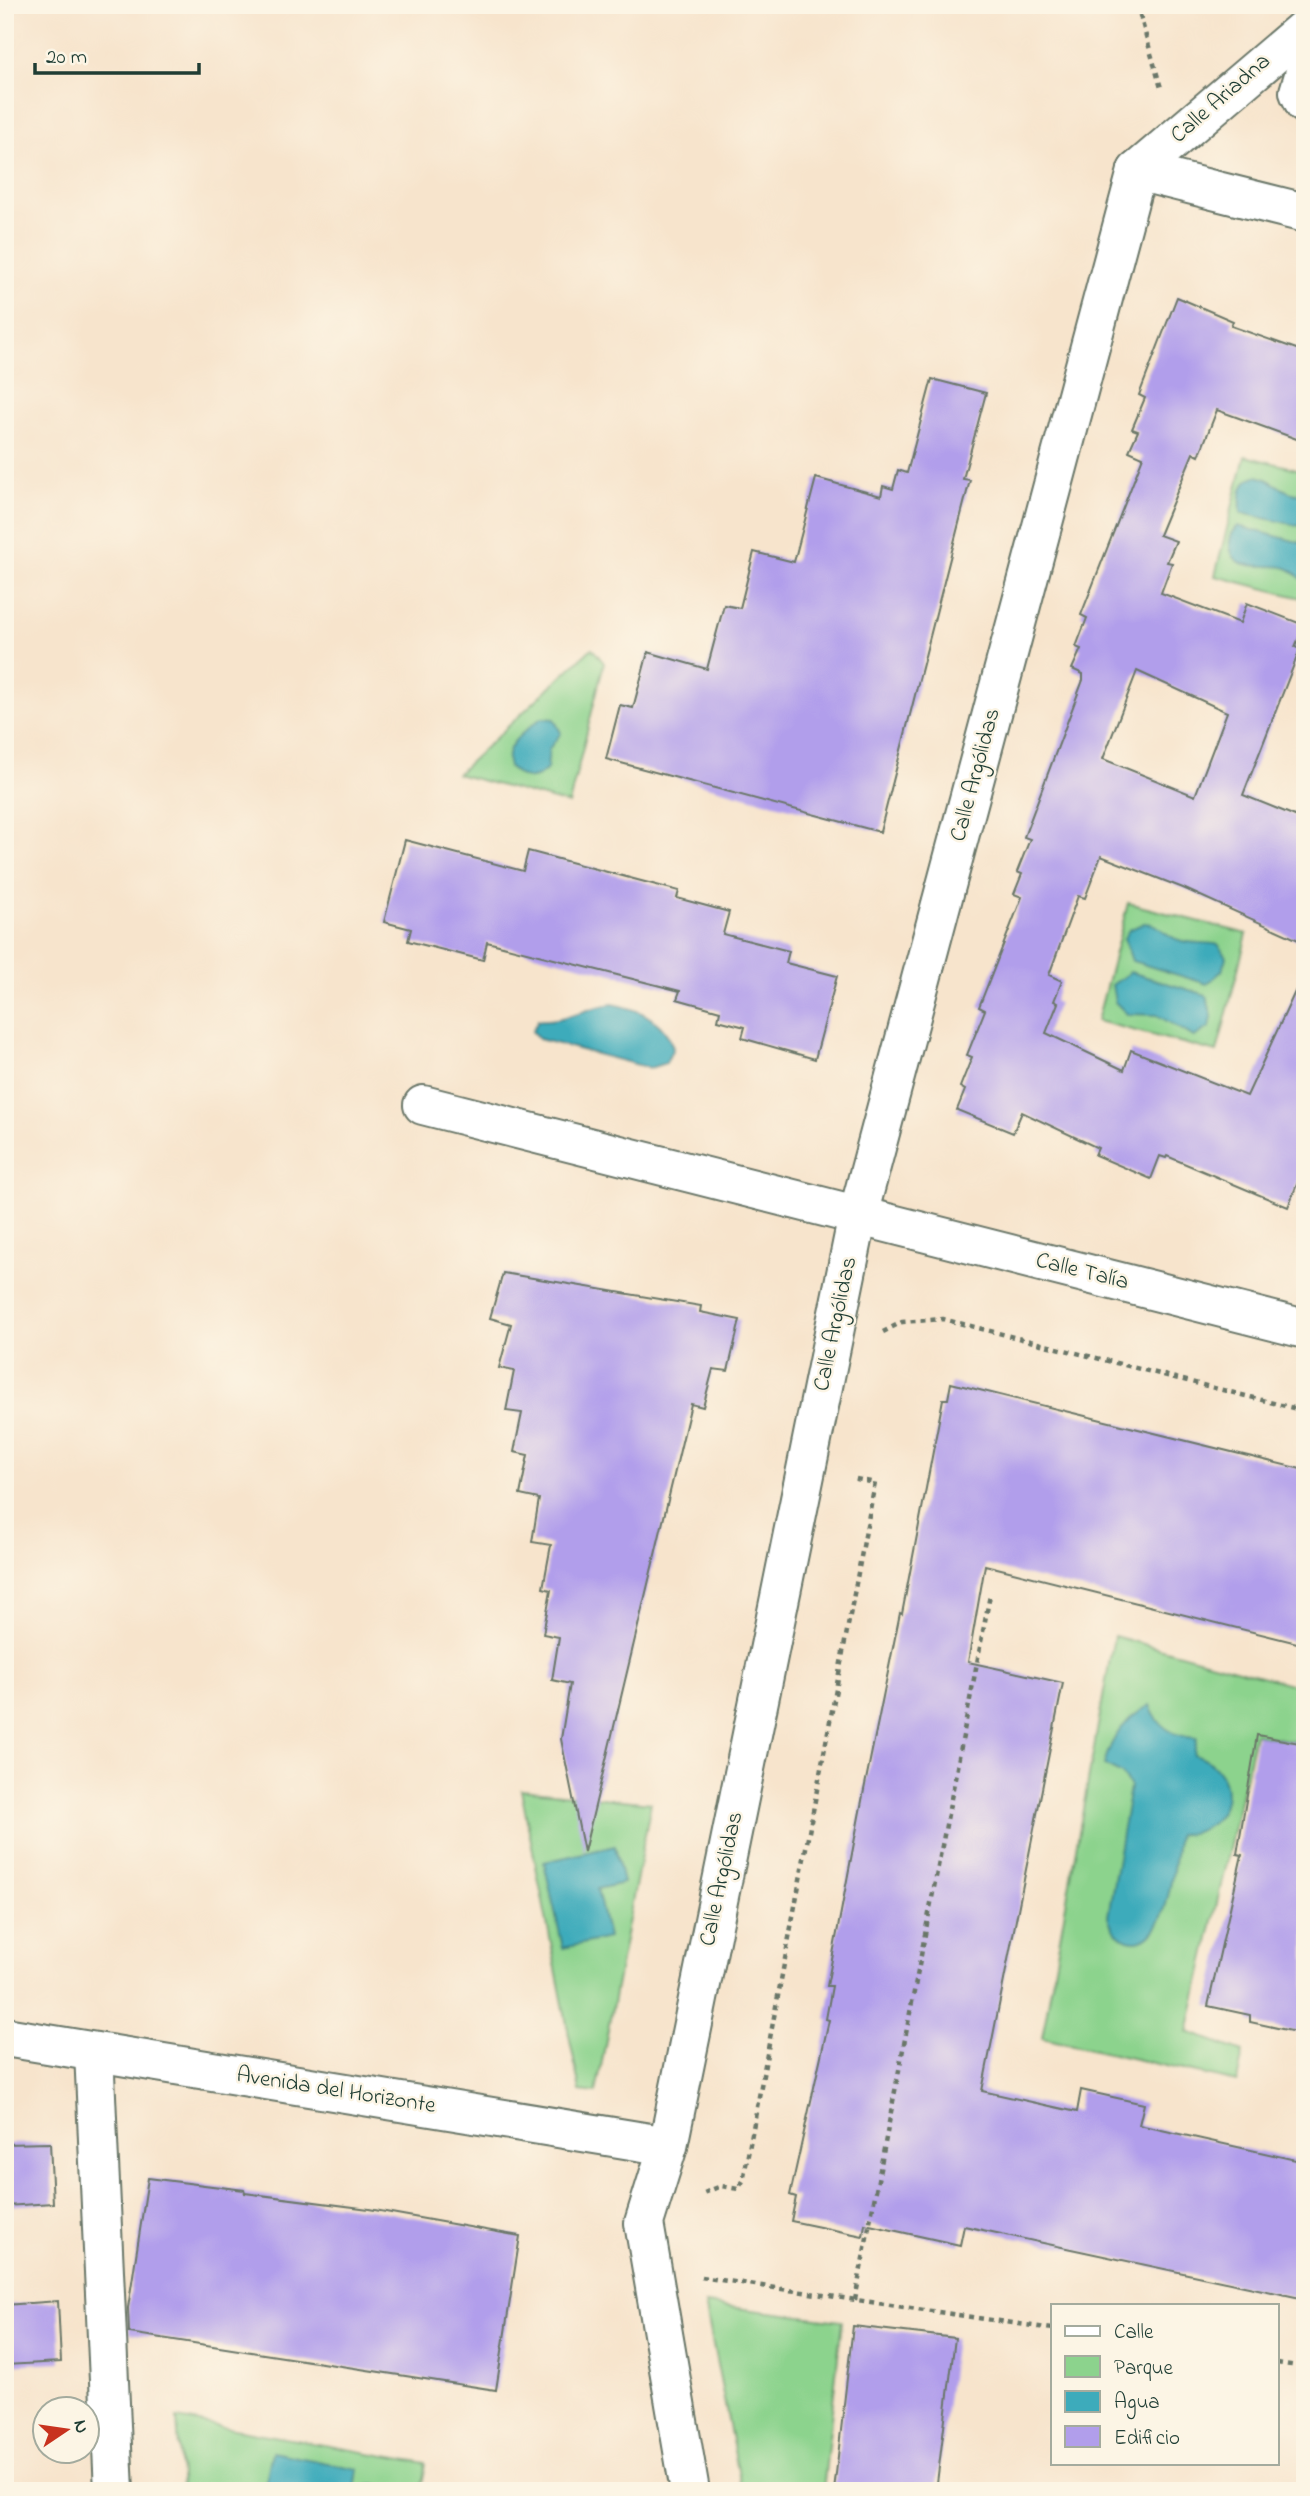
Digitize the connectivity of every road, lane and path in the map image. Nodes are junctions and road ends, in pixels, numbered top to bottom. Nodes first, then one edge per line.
1 (1137, 5) edge
2 (1305, 28) edge
3 (1305, 72) edge
4 (1305, 104) edge
5 (1177, 137) junction
6 (1137, 171) junction
7 (1305, 213) edge
8 (423, 1105) dead end
9 (858, 1215) junction
10 (1305, 1329) edge
11 (873, 1337) dead end
12 (1305, 1411) edge
13 (844, 1476) dead end
14 (990, 1595) dead end
15 (5, 2038) edge
16 (94, 2052) junction
17 (668, 2146) junction
18 (699, 2199) dead end
19 (691, 2276) dead end
20 (855, 2300) junction
21 (1051, 2329) edge
22 (1278, 2362) edge
23 (1305, 2367) edge
24 (114, 2491) edge
25 (690, 2491) edge

1 - 5 path
2 - 5 street, Calle Ariadna
3 - 4 street, Calle Ariadna
5 - 6 street, Calle Ariadna
6 - 7 street
6 - 9 street, Calle Argólidas
8 - 9 street, Calle Talía
9 - 10 street, Calle Talía
9 - 17 street, Calle Argólidas
11 - 12 path
13 - 18 path
14 - 20 path
15 - 16 street, Avenida del Horizonte
16 - 17 street, Avenida del Horizonte
16 - 24 street
17 - 25 street, Calle Argólidas
19 - 20 path
20 - 21 path
22 - 23 path

